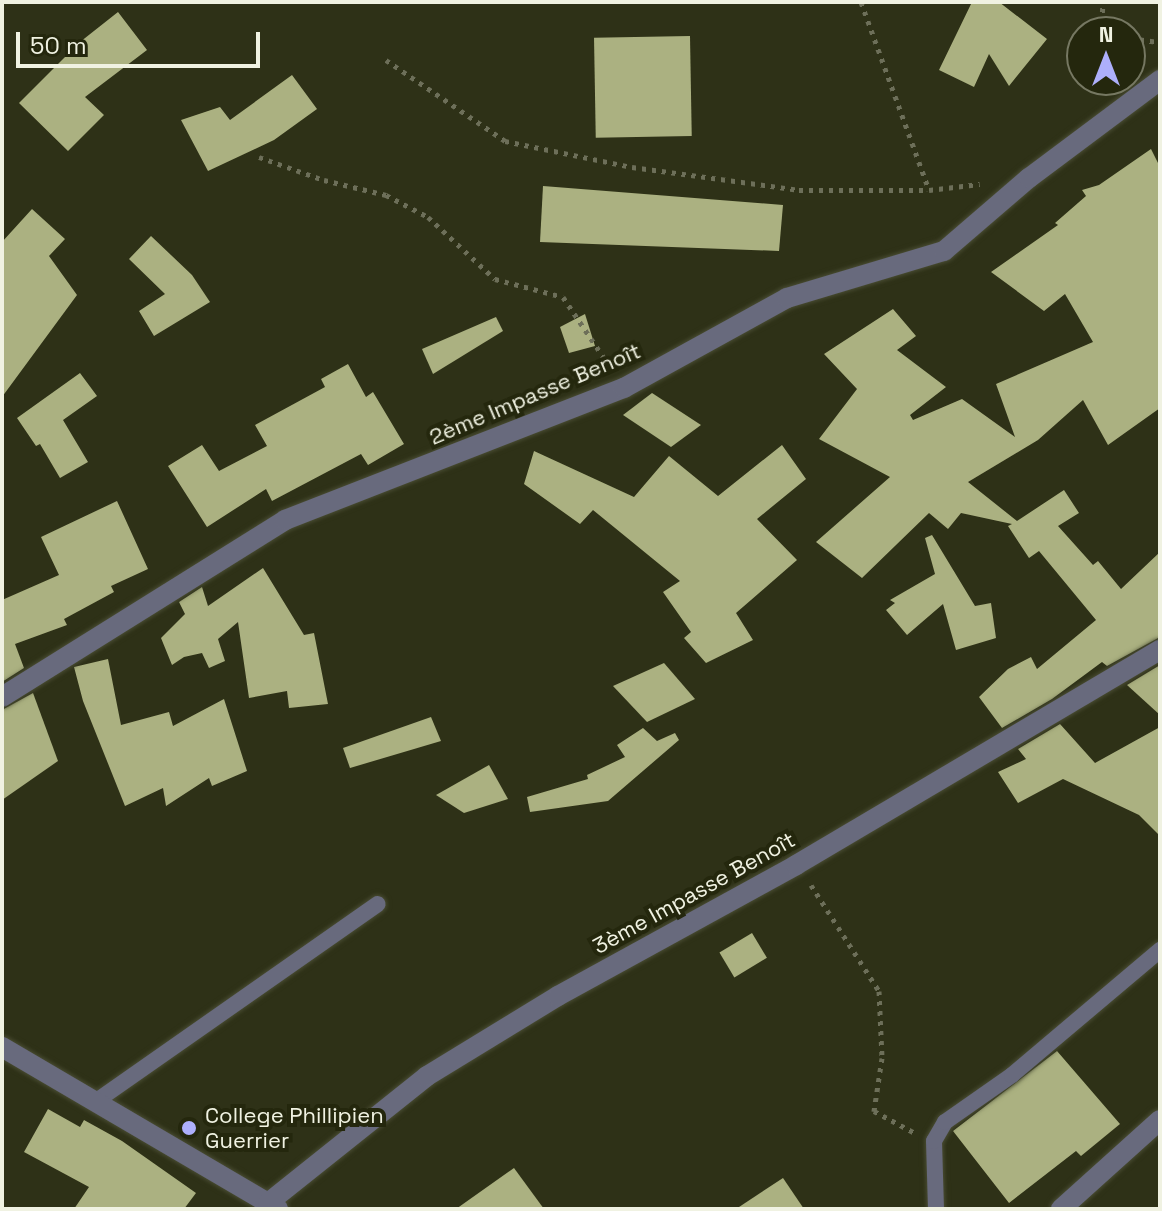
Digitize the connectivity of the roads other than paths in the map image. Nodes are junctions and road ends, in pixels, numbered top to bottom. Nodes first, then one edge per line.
1 (1160, 80) edge
2 (1160, 650) edge
3 (2, 697) edge
4 (378, 904) dead end
5 (1160, 950) edge
6 (5, 1056) edge
7 (95, 1102) junction
8 (1160, 1120) edge
9 (273, 1206) edge
10 (936, 1209) edge
11 (1061, 1209) edge

1 - 3 street, 2ème Impasse Benoît
2 - 9 street, 3ème Impasse Benoît
4 - 7 lane
5 - 10 lane
6 - 7 street
7 - 9 street
8 - 11 street

